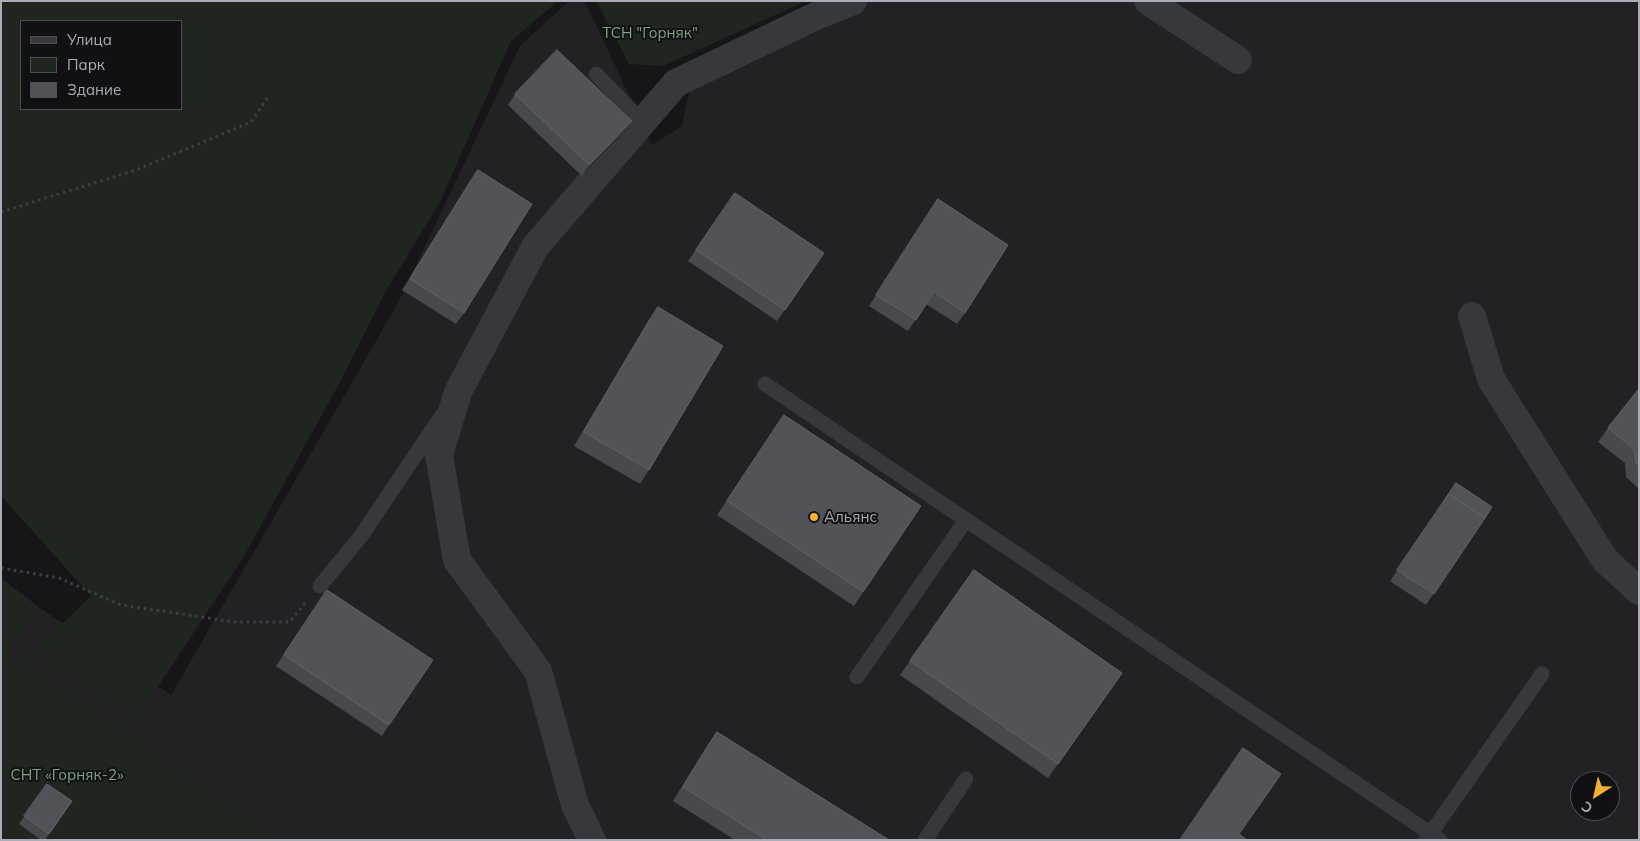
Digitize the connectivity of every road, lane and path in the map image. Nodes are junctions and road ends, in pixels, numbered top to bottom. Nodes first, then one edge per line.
1 (854, 1) edge
2 (1148, 1) edge
3 (1238, 60) dead end
4 (596, 74) dead end
5 (268, 96) dead end
6 (642, 122) junction
7 (1, 212) edge
8 (1472, 316) dead end
9 (765, 384) dead end
10 (458, 392) junction
11 (966, 520) junction
12 (1, 568) edge
13 (320, 586) joint
14 (1639, 591) edge
15 (1542, 674) dead end
16 (856, 678) dead end
17 (966, 780) dead end
18 (1432, 838) edge
19 (592, 840) edge
20 (925, 840) edge

1 - 6 street
2 - 3 street
4 - 6 lane
5 - 7 path
6 - 10 street
8 - 14 street
9 - 11 lane
10 - 13 lane
10 - 19 street
11 - 16 lane
11 - 18 lane
12 - 13 path
15 - 18 lane
17 - 20 lane

